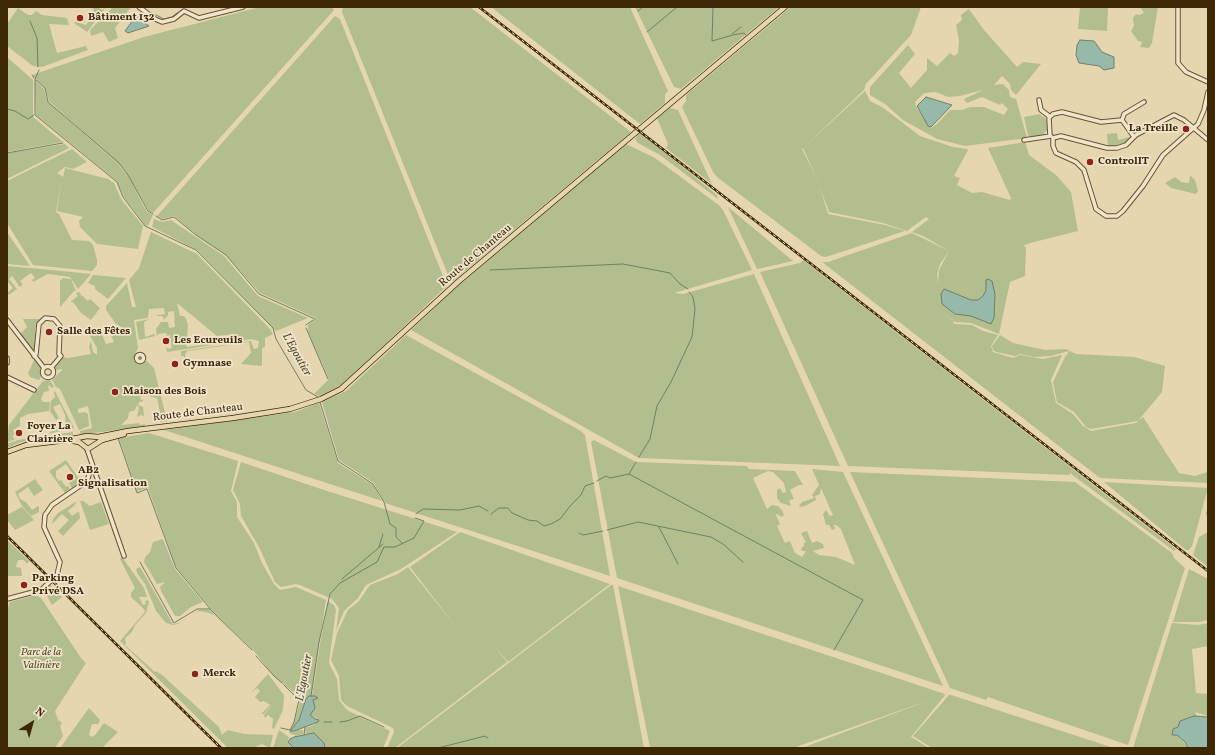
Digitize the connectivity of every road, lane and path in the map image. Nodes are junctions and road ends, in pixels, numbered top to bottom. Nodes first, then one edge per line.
1 (139, 7) edge
2 (243, 7) edge
3 (785, 7) edge
4 (1178, 7) edge
5 (1208, 82) edge
6 (1208, 92) edge
7 (1039, 100) dead end
8 (1144, 102) dead end
9 (1050, 116) junction
10 (1122, 120) junction
11 (1194, 128) junction
12 (1052, 137) junction
13 (1134, 137) junction
14 (1024, 140) dead end
15 (1208, 140) edge
16 (7, 320) edge
17 (34, 356) junction
18 (7, 358) edge
19 (7, 364) edge
20 (44, 368) junction
21 (51, 368) junction
22 (7, 377) edge
23 (34, 390) dead end
24 (139, 430) junction
25 (85, 437) junction
26 (93, 438) junction
27 (68, 440) junction
28 (82, 445) junction
29 (92, 447) junction
30 (7, 452) edge
31 (92, 465) junction
32 (124, 556) dead end
33 (7, 599) edge

1 - 2 street
3 - 24 main road, Route de Chanteau
4 - 5 street
6 - 11 street
7 - 9 street
8 - 10 street
9 - 10 street
9 - 12 street
10 - 13 street
11 - 12 street
11 - 13 street
11 - 15 street
12 - 13 street
12 - 14 street
16 - 17 street
17 - 20 street
17 - 21 street
18 - 19 street
20 - 21 street
20 - 21 street
22 - 23 street
24 - 26 main road, Route de Chanteau
24 - 29 main road, Route de Chanteau
25 - 26 main road, Route de Chanteau
25 - 27 main road, Route de Chanteau
25 - 28 main road
26 - 29 main road
27 - 28 main road, Route de Chanteau
27 - 30 main road, Route de Chanteau
28 - 29 main road, Route de Chanteau
29 - 31 street
31 - 32 street
31 - 33 street

